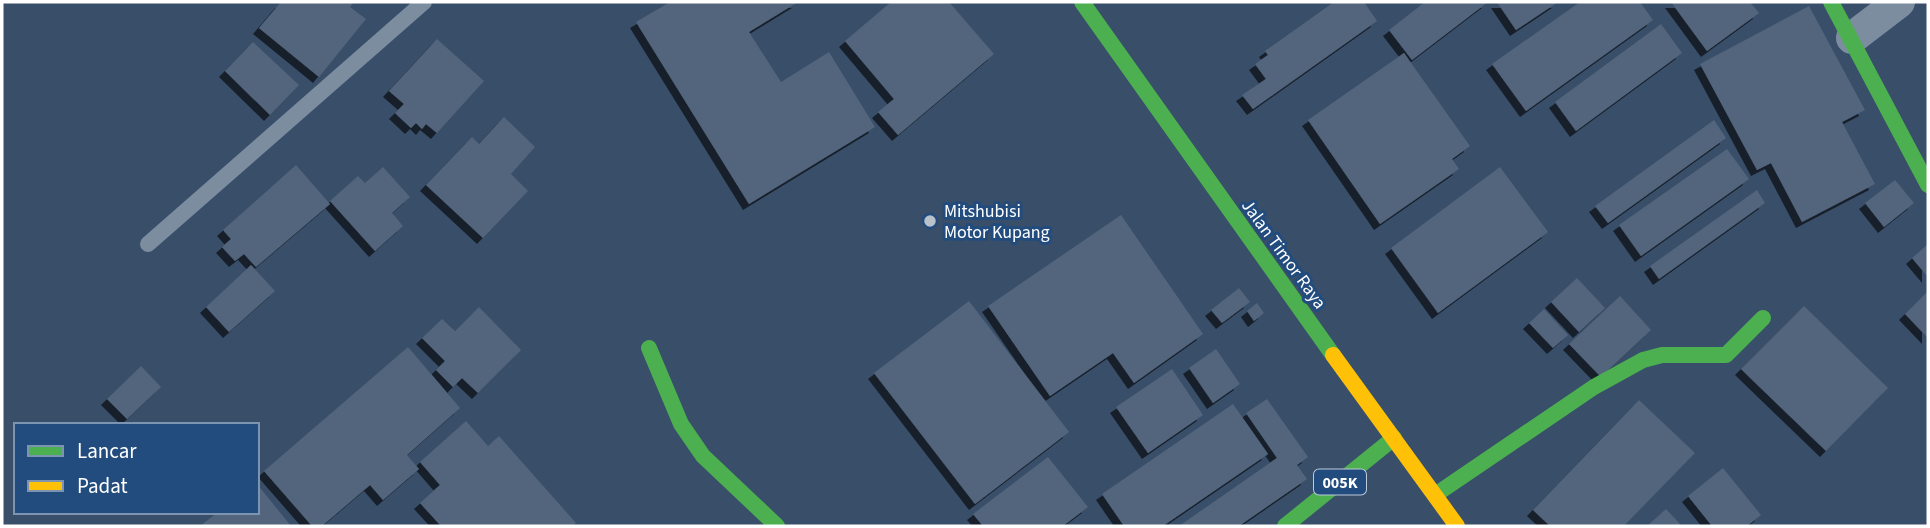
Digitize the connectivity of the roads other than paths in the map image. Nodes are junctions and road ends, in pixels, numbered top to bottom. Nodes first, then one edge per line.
1 (424, 2) edge
2 (1082, 2) edge
3 (1831, 2) edge
4 (1899, 2) edge
5 (1852, 38) junction
6 (1928, 185) edge
7 (148, 244) dead end
8 (1763, 318) dead end
9 (649, 348) dead end
10 (1394, 438) junction
11 (1435, 495) junction
12 (777, 526) edge
13 (1285, 526) edge
14 (1457, 526) edge

1 - 7 lane
2 - 10 main road, Jalan Timor Raya
3 - 5 main road
4 - 5 street
5 - 6 main road
8 - 11 main road
9 - 12 main road
10 - 11 main road, Jalan Timor Raya
10 - 13 main road, 005K
11 - 14 main road, Jalan Timor Raya

